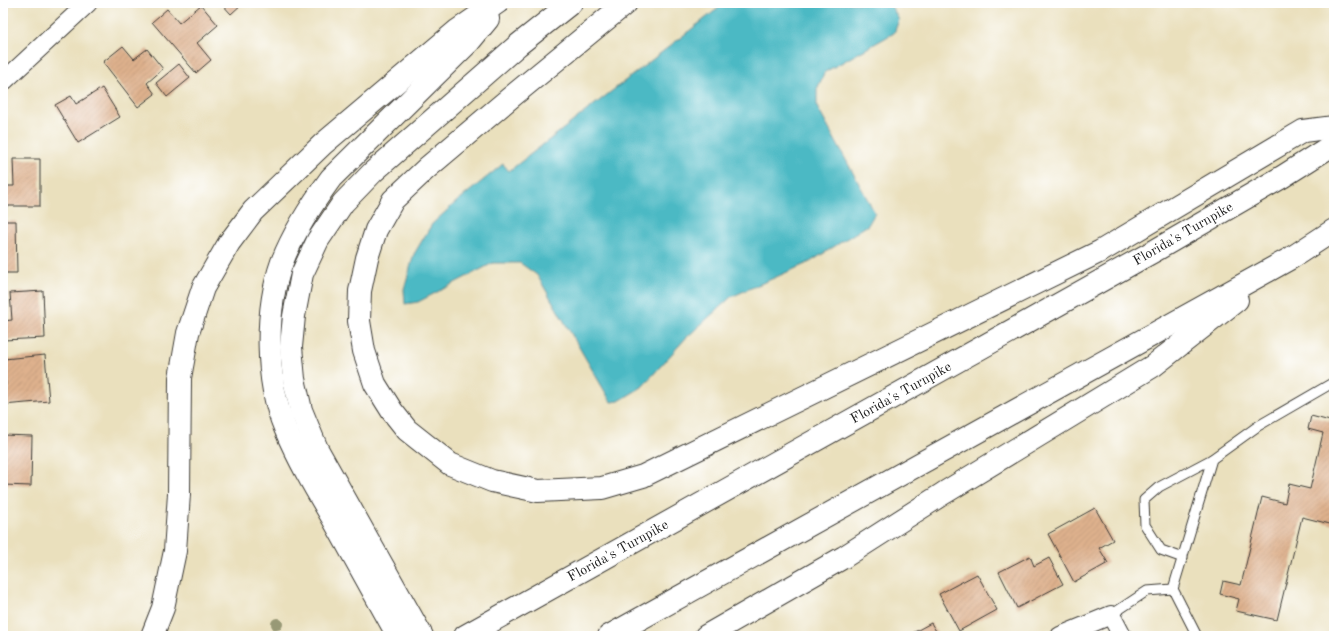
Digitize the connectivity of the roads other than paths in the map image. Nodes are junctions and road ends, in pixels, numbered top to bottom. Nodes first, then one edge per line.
1 (88, 3) edge
2 (497, 3) edge
3 (501, 3) edge
4 (571, 3) edge
5 (626, 3) edge
6 (3, 82) edge
7 (1334, 127) edge
8 (1334, 144) edge
9 (1334, 230) edge
10 (1291, 258) junction
11 (1334, 382) edge
12 (1212, 459) junction
13 (1183, 558) junction
14 (1174, 589) junction
15 (385, 591) junction
16 (1111, 615) junction
17 (152, 636) edge
18 (398, 636) edge
19 (422, 636) edge
20 (465, 636) edge
21 (609, 636) edge
22 (706, 636) edge
23 (1060, 636) edge
24 (1122, 636) edge
25 (1197, 636) edge

1 - 6 street
2 - 17 highway
3 - 15 highway
4 - 15 highway
5 - 7 highway
8 - 20 highway, Florida's Turnpike
9 - 10 highway
10 - 21 highway
10 - 22 highway
11 - 12 lane
12 - 13 lane
12 - 13 lane
13 - 14 lane
14 - 16 lane
14 - 25 lane
15 - 18 highway
15 - 19 highway
16 - 23 street
16 - 24 street

